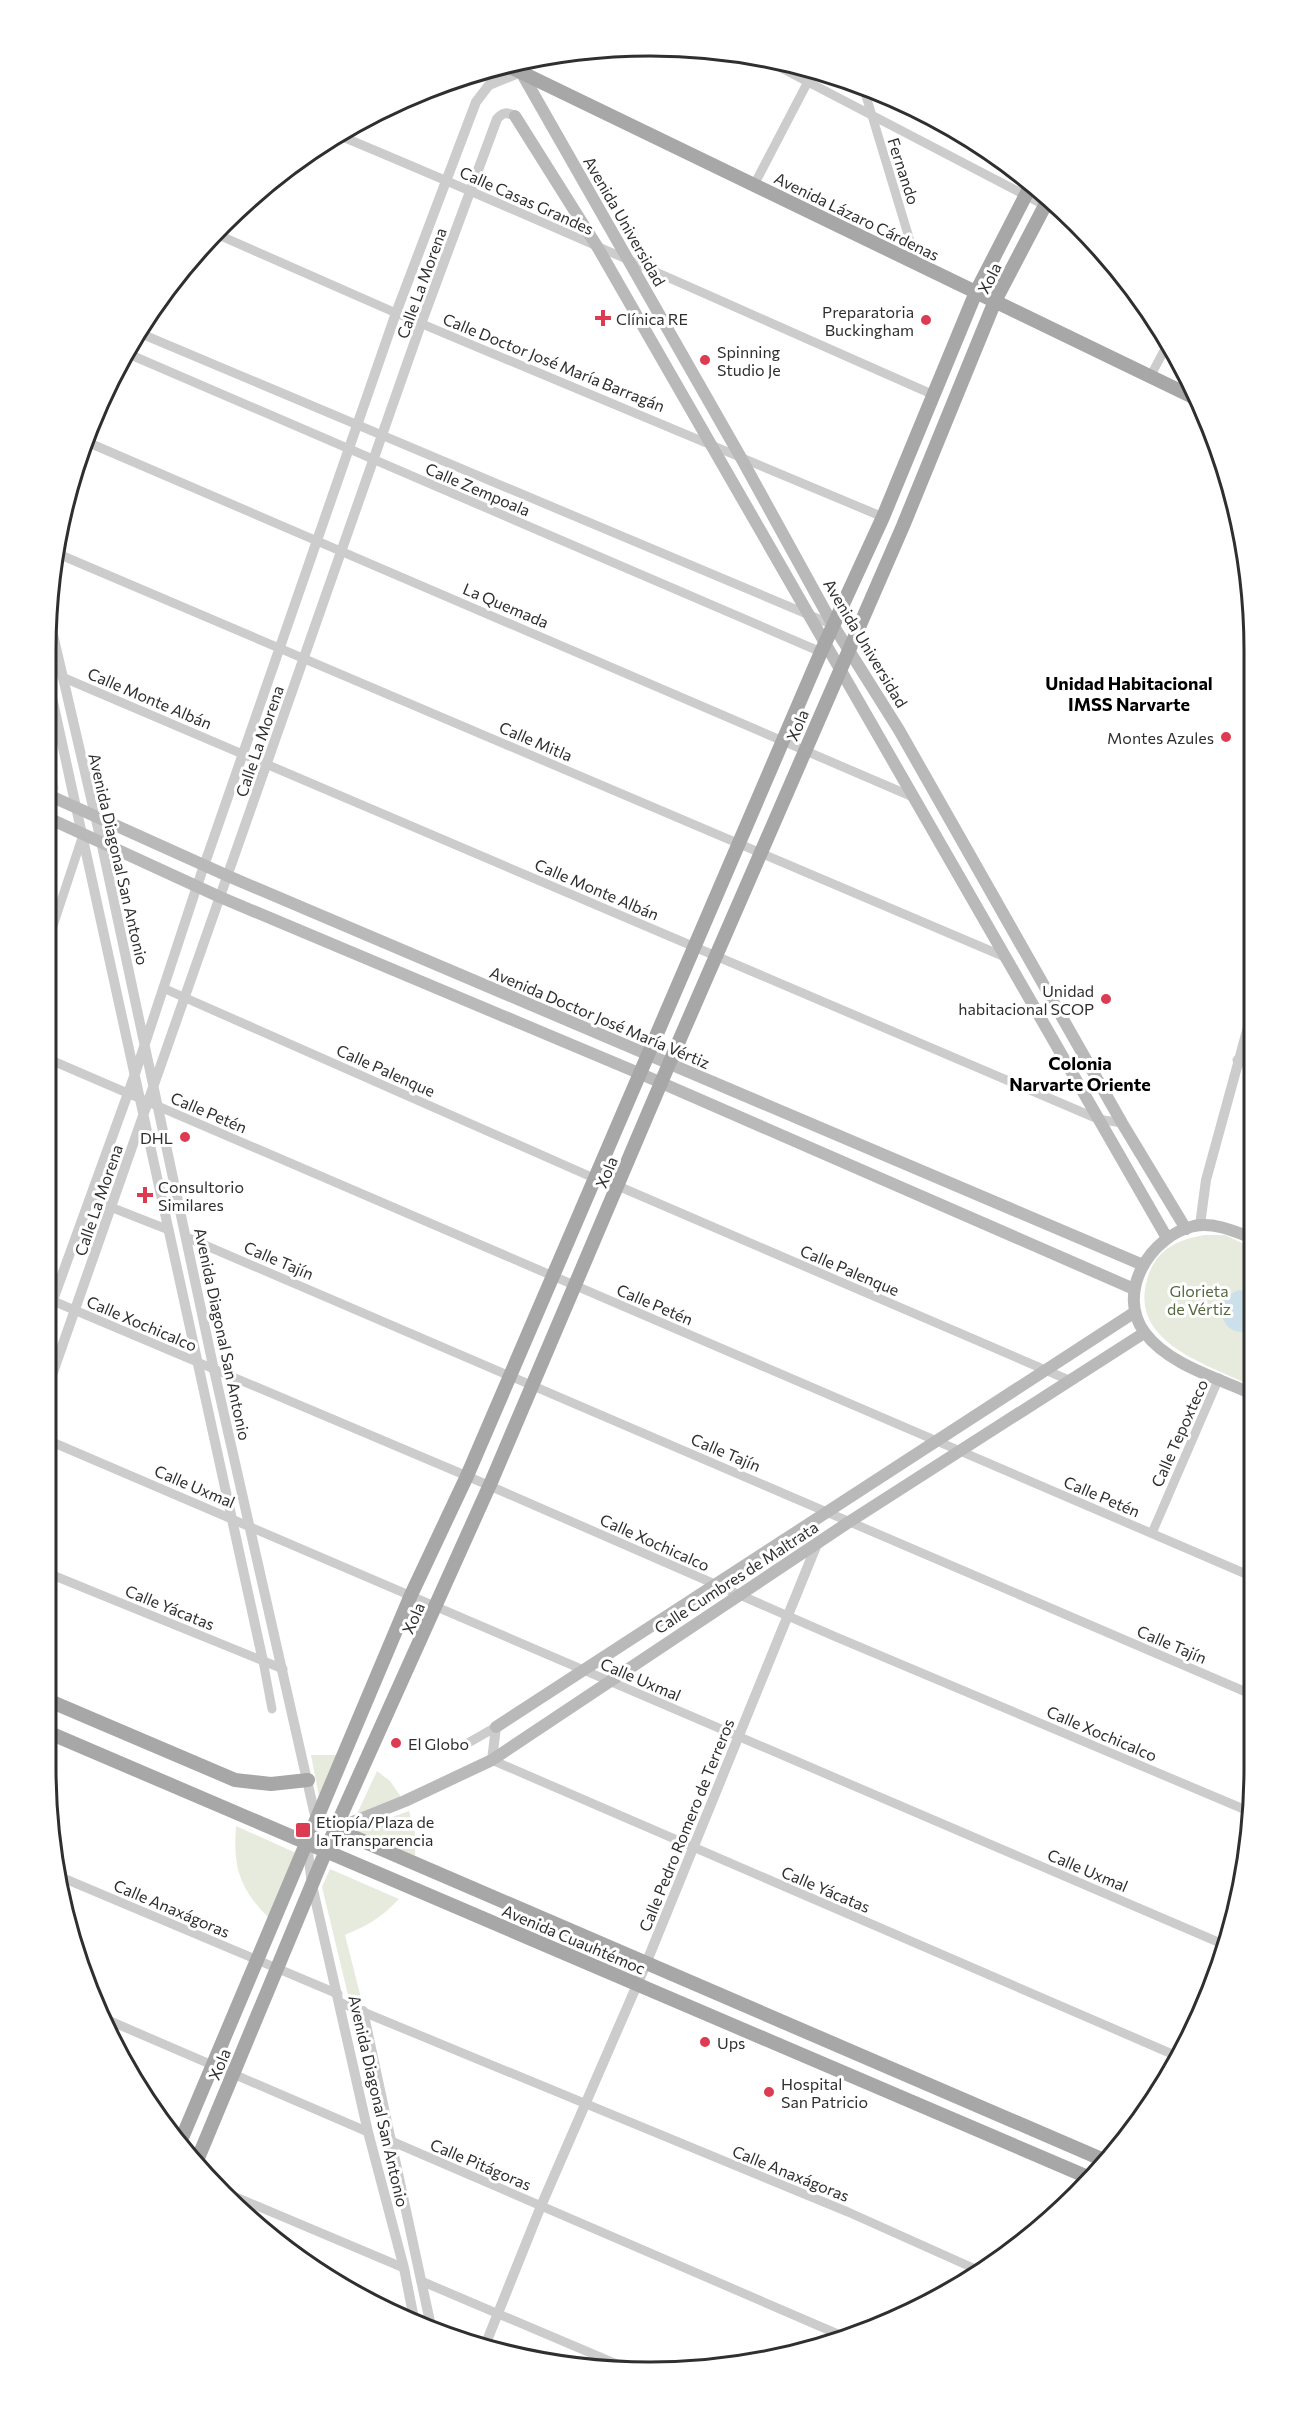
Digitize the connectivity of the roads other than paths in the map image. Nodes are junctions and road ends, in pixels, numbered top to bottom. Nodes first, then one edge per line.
1 (520, 72) junction
2 (790, 73) edge
3 (810, 78) edge
4 (808, 82) junction
5 (866, 96) edge
6 (515, 116) joint
7 (871, 116) junction
8 (347, 139) edge
9 (447, 180) junction
10 (754, 185) junction
11 (1020, 185) edge
12 (472, 189) junction
13 (1028, 191) edge
14 (1045, 206) edge
15 (223, 237) edge
16 (598, 248) junction
17 (630, 262) junction
18 (917, 264) junction
19 (976, 292) junction
20 (995, 301) junction
21 (396, 313) junction
22 (421, 324) junction
23 (146, 336) edge
24 (1164, 351) edge
25 (133, 356) edge
26 (1150, 377) junction
27 (1186, 394) edge
28 (934, 395) junction
29 (358, 425) junction
30 (383, 436) junction
31 (707, 442) junction
32 (93, 444) edge
33 (349, 450) junction
34 (740, 456) junction
35 (374, 460) junction
36 (883, 517) junction
37 (317, 541) junction
38 (342, 551) junction
39 (63, 556) edge
40 (809, 617) junction
41 (833, 625) junction
42 (849, 647) junction
43 (280, 648) junction
44 (823, 648) junction
45 (56, 650) edge
46 (304, 658) junction
47 (839, 670) junction
48 (62, 677) junction
49 (56, 714) edge
50 (899, 730) junction
51 (784, 742) junction
52 (881, 742) junction
53 (805, 750) junction
54 (243, 754) junction
55 (267, 764) junction
56 (913, 796) junction
57 (56, 798) edge
58 (77, 807) junction
59 (94, 814) junction
60 (56, 821) edge
61 (83, 833) junction
62 (101, 841) junction
63 (741, 844) junction
64 (761, 853) junction
65 (204, 866) junction
66 (228, 876) junction
67 (197, 886) junction
68 (220, 897) junction
69 (56, 912) edge
70 (696, 948) junction
71 (717, 957) junction
72 (1005, 957) junction
73 (163, 988) junction
74 (185, 998) junction
75 (1059, 1013) junction
76 (1041, 1021) junction
77 (1244, 1040) edge
78 (144, 1045) junction
79 (649, 1056) junction
80 (1238, 1060) junction
81 (56, 1062) edge
82 (1244, 1063) edge
83 (669, 1064) junction
84 (135, 1074) junction
85 (641, 1074) junction
86 (661, 1083) junction
87 (153, 1086) junction
88 (128, 1094) junction
89 (149, 1102) junction
90 (144, 1114) junction
91 (1098, 1119) junction
92 (1122, 1123) junction
93 (596, 1179) junction
94 (618, 1186) junction
95 (90, 1199) junction
96 (111, 1207) junction
97 (1200, 1225) junction
98 (1186, 1229) junction
99 (169, 1230) junction
100 (1244, 1235) edge
101 (186, 1237) junction
102 (1167, 1238) junction
103 (1143, 1265) junction
104 (554, 1276) junction
105 (56, 1283) edge
106 (575, 1285) junction
107 (1134, 1289) junction
108 (56, 1303) edge
109 (75, 1311) junction
110 (1135, 1312) junction
111 (1144, 1333) junction
112 (198, 1363) junction
113 (56, 1364) edge
114 (214, 1370) junction
115 (1045, 1371) junction
116 (511, 1375) junction
117 (1219, 1378) junction
118 (1071, 1381) junction
119 (533, 1385) junction
120 (1244, 1390) edge
121 (936, 1441) junction
122 (56, 1444) edge
123 (959, 1452) junction
124 (468, 1476) junction
125 (489, 1486) junction
126 (827, 1513) junction
127 (231, 1518) junction
128 (849, 1522) junction
129 (251, 1526) junction
130 (1152, 1533) junction
131 (817, 1544) junction
132 (1244, 1573) edge
133 (56, 1577) edge
134 (716, 1584) junction
135 (411, 1595) junction
136 (740, 1595) junction
137 (436, 1606) junction
138 (787, 1616) junction
139 (262, 1661) junction
140 (283, 1669) junction
141 (584, 1671) junction
142 (607, 1681) junction
143 (1244, 1691) edge
144 (56, 1704) edge
145 (272, 1709) dead end
146 (495, 1727) junction
147 (56, 1736) edge
148 (739, 1737) junction
149 (461, 1746) dead end
150 (492, 1760) junction
151 (308, 1780) junction
152 (1243, 1809) edge
153 (316, 1820) junction
154 (335, 1829) junction
155 (307, 1843) junction
156 (693, 1848) junction
157 (327, 1851) junction
158 (66, 1879) edge
159 (312, 1885) junction
160 (1218, 1942) edge
161 (257, 1959) junction
162 (646, 1963) junction
163 (277, 1968) junction
164 (637, 1984) junction
165 (339, 1998) junction
166 (363, 2011) junction
167 (114, 2022) edge
168 (1171, 2053) edge
169 (213, 2064) junction
170 (233, 2073) junction
171 (587, 2104) junction
172 (368, 2132) junction
173 (183, 2135) edge
174 (391, 2141) junction
175 (199, 2155) edge
176 (1098, 2158) edge
177 (1082, 2175) edge
178 (244, 2200) edge
179 (541, 2206) junction
180 (971, 2267) edge
181 (404, 2268) junction
182 (421, 2281) junction
183 (413, 2312) edge
184 (498, 2313) junction
185 (429, 2319) edge
186 (834, 2332) edge
187 (488, 2339) edge
188 (606, 2360) edge

1 - 9 street, Calle La Morena
1 - 10 main road, Avenida Lázaro Cárdenas
1 - 17 main road, Avenida Universidad
2 - 4 street
3 - 4 street
4 - 7 street
4 - 10 street
5 - 7 street, Fernando
6 - 12 street, Calle La Morena
6 - 16 main road
7 - 11 street
7 - 18 street, Fernando
8 - 9 street, Calle Casas Grandes
9 - 12 street, Calle Casas Grandes
9 - 21 street, Calle La Morena
10 - 18 main road, Avenida Lázaro Cárdenas
12 - 16 street, Calle Casas Grandes
12 - 22 street, Calle La Morena
13 - 19 main road, Xola
14 - 20 main road, Xola
15 - 21 street, Calle Doctor José María Barragán
16 - 17 street, Calle Casas Grandes
16 - 31 main road
17 - 28 street, Calle Casas Grandes
17 - 34 main road, Avenida Universidad
18 - 19 main road, Avenida Lázaro Cárdenas
19 - 20 main road, Avenida Lázaro Cárdenas
19 - 28 main road, Xola
20 - 26 main road, Avenida Lázaro Cárdenas
20 - 42 main road, Xola
21 - 22 street, Calle Doctor José María Barragán
21 - 29 street, Calle La Morena
22 - 30 street, Calle La Morena
22 - 31 street, Calle Doctor José María Barragán
23 - 29 street, Calle Zempoala
24 - 26 street
25 - 33 street, Calle Zempoala
26 - 27 main road, Avenida Lázaro Cárdenas
28 - 36 main road, Xola
29 - 30 street, Calle Zempoala
29 - 33 street, Calle La Morena
30 - 35 street, Calle La Morena
30 - 40 street, Calle Zempoala
31 - 34 street, Calle Doctor José María Barragán
31 - 40 main road
32 - 37 street, La Quemada
33 - 35 street, Calle Zempoala
33 - 37 street, Calle La Morena
34 - 36 street, Calle Doctor José María Barragán
34 - 41 main road, Avenida Universidad
35 - 38 street, Calle La Morena
35 - 44 street, Calle Zempoala
36 - 41 main road, Xola
37 - 38 street, La Quemada
37 - 43 street, Calle La Morena
38 - 46 street, Calle La Morena
38 - 51 street, La Quemada
39 - 43 street, Calle Mitla
40 - 41 street, Calle Zempoala
40 - 44 main road
41 - 42 main road, Avenida Universidad
41 - 44 main road, Xola
42 - 47 main road, Xola
42 - 50 main road, Avenida Universidad
43 - 46 street, Calle Mitla
43 - 54 street, Calle La Morena
44 - 47 main road
44 - 51 main road, Xola
45 - 48 street, Avenida Diagonal San Antonio
46 - 55 street, Calle La Morena
46 - 63 street, Calle Mitla
47 - 52 main road
47 - 53 main road, Xola
48 - 54 street, Calle Monte Albán
48 - 59 street, Avenida Diagonal San Antonio
49 - 58 street, Avenida Diagonal San Antonio
50 - 52 main road
50 - 75 main road, Avenida Universidad
51 - 53 street, La Quemada
51 - 63 main road, Xola
52 - 56 main road
53 - 56 street, La Quemada
53 - 64 main road, Xola
54 - 55 street, Calle Monte Albán
54 - 65 street, Calle La Morena
55 - 66 street, Calle La Morena
55 - 70 street, Calle Monte Albán
56 - 72 main road
57 - 58 main road, Avenida Doctor José María Vértiz
58 - 59 main road, Avenida Doctor José María Vértiz
58 - 61 street, Avenida Diagonal San Antonio
59 - 62 street, Avenida Diagonal San Antonio
59 - 65 main road, Avenida Doctor José María Vértiz
60 - 61 main road
61 - 62 main road
61 - 69 street
61 - 84 street, Avenida Diagonal San Antonio
62 - 67 main road
62 - 78 street, Avenida Diagonal San Antonio
63 - 64 street, Calle Mitla
63 - 70 main road, Xola
64 - 71 main road, Xola
64 - 72 street, Calle Mitla
65 - 66 main road, Avenida Doctor José María Vértiz
65 - 67 street, Calle La Morena
66 - 68 street, Calle La Morena
66 - 79 main road, Avenida Doctor José María Vértiz
67 - 68 main road
67 - 73 street, Calle La Morena
68 - 74 street, Calle La Morena
68 - 85 main road
70 - 71 street, Calle Monte Albán
70 - 79 main road, Xola
71 - 83 main road, Xola
71 - 91 street, Calle Monte Albán
72 - 76 main road
73 - 74 street, Calle Palenque
73 - 78 street, Calle La Morena
74 - 87 street, Calle La Morena
74 - 93 street, Calle Palenque
75 - 76 main road
75 - 92 main road, Avenida Universidad
76 - 91 main road
77 - 80 street
78 - 84 street, Calle La Morena
78 - 87 street, Avenida Diagonal San Antonio
79 - 83 main road, Avenida Doctor José María Vértiz
79 - 85 main road, Xola
80 - 82 street
80 - 97 street
81 - 88 street, Calle Petén
83 - 86 main road, Xola
83 - 103 main road, Avenida Doctor José María Vértiz
84 - 88 street, Calle La Morena
84 - 89 street, Avenida Diagonal San Antonio
85 - 86 main road
85 - 93 main road, Xola
86 - 94 main road, Xola
86 - 107 main road
87 - 89 street, Avenida Diagonal San Antonio
88 - 89 street, Calle Petén
88 - 95 street, Calle La Morena
89 - 90 street, Calle La Morena
89 - 101 street, Avenida Diagonal San Antonio
89 - 104 street, Calle Petén
90 - 96 street, Calle La Morena
90 - 99 street, Avenida Diagonal San Antonio
91 - 92 street, Calle Monte Albán
91 - 102 main road
92 - 98 main road, Avenida Universidad
93 - 104 main road, Xola
94 - 106 main road, Xola
94 - 115 street, Calle Palenque
95 - 96 street
95 - 105 street, Calle La Morena
96 - 99 street
96 - 109 street, Calle La Morena
97 - 98 main road
97 - 100 main road
98 - 102 main road
99 - 112 street, Avenida Diagonal San Antonio
101 - 114 street, Avenida Diagonal San Antonio
101 - 116 street, Calle Tajín
102 - 103 main road
103 - 107 main road
104 - 106 street, Calle Petén
104 - 116 main road, Xola
106 - 119 main road, Xola
106 - 121 street, Calle Petén
107 - 110 main road
108 - 109 street, Calle Xochicalco
109 - 112 street, Calle Xochicalco
109 - 113 street, Calle La Morena
110 - 111 main road
110 - 115 main road, Calle Cumbres de Maltrata
111 - 117 main road
111 - 118 main road, Calle Cumbres de Maltrata
112 - 114 street, Calle Xochicalco
112 - 127 street, Avenida Diagonal San Antonio
114 - 124 street, Calle Xochicalco
114 - 129 street, Avenida Diagonal San Antonio
115 - 118 street, Calle Palenque
115 - 121 main road, Calle Cumbres de Maltrata
116 - 119 street, Calle Tajín
116 - 124 main road, Xola
117 - 120 main road
117 - 130 street, Calle Tepoxteco
118 - 123 main road, Calle Cumbres de Maltrata
119 - 125 main road, Xola
119 - 126 street, Calle Tajín
121 - 123 street, Calle Petén
121 - 126 main road, Calle Cumbres de Maltrata
122 - 127 street, Calle Uxmal
123 - 128 main road, Calle Cumbres de Maltrata
123 - 130 street, Calle Petén
124 - 125 street, Calle Xochicalco
124 - 135 main road, Xola
125 - 134 street, Calle Xochicalco
125 - 137 main road, Xola
126 - 128 street, Calle Tajín
126 - 134 main road, Calle Cumbres de Maltrata
127 - 129 street, Calle Uxmal
127 - 139 street, Avenida Diagonal San Antonio
128 - 131 main road, Calle Cumbres de Maltrata
128 - 143 street, Calle Tajín
129 - 135 street, Calle Uxmal
129 - 140 street, Avenida Diagonal San Antonio
130 - 132 street, Calle Petén
131 - 136 main road, Calle Cumbres de Maltrata
131 - 138 street, Calle Pedro Romero de Terreros
133 - 139 street, Calle Yácatas
134 - 136 street, Calle Xochicalco
134 - 141 main road, Calle Cumbres de Maltrata
135 - 137 street, Calle Uxmal
135 - 153 main road, Xola
136 - 138 street, Calle Xochicalco
136 - 142 main road, Calle Cumbres de Maltrata
137 - 141 street, Calle Uxmal
137 - 154 main road, Xola
138 - 148 street, Calle Pedro Romero de Terreros
138 - 152 street, Calle Xochicalco
139 - 140 street, Calle Yácatas
139 - 145 street, Avenida Diagonal San Antonio
140 - 151 street, Avenida Diagonal San Antonio
141 - 142 street, Calle Uxmal
141 - 146 main road, Calle Cumbres de Maltrata
142 - 148 street, Calle Uxmal
142 - 150 main road, Calle Cumbres de Maltrata
144 - 151 main road
146 - 149 street, Calle Cumbres de Maltrata
146 - 150 street
147 - 155 main road, Avenida Cuauhtémoc
148 - 156 street, Calle Pedro Romero de Terreros
148 - 160 street, Calle Uxmal
150 - 154 main road, Calle Cumbres de Maltrata
150 - 156 street, Calle Yácatas
151 - 153 street, Avenida Diagonal San Antonio
153 - 155 main road, Xola
154 - 157 main road, Xola
154 - 162 main road, Avenida Cuauhtémoc
155 - 157 main road, Avenida Cuauhtémoc
155 - 159 street, Avenida Diagonal San Antonio
155 - 161 main road, Xola
156 - 162 street, Calle Pedro Romero de Terreros
156 - 168 street, Calle Yácatas
157 - 159 main road, Xola
157 - 164 main road, Avenida Cuauhtémoc
158 - 161 street, Calle Anaxágoras
159 - 163 main road, Xola
159 - 165 street, Avenida Diagonal San Antonio
161 - 163 street, Calle Anaxágoras
161 - 169 main road, Xola
162 - 164 street, Calle Pedro Romero de Terreros
162 - 176 main road, Avenida Cuauhtémoc
163 - 165 street, Calle Anaxágoras
163 - 170 main road, Xola
164 - 171 street, Calle Pedro Romero de Terreros
164 - 177 main road, Avenida Cuauhtémoc
165 - 166 street, Calle Anaxágoras
165 - 172 street, Avenida Diagonal San Antonio
166 - 171 street, Calle Anaxágoras
166 - 174 street, Avenida Diagonal San Antonio
167 - 169 street, Calle Pitágoras
169 - 170 street, Calle Pitágoras
169 - 173 main road, Xola
170 - 172 street, Calle Pitágoras
170 - 175 main road, Xola
171 - 179 street, Calle Pedro Romero de Terreros
171 - 180 street, Calle Anaxágoras
172 - 174 street, Calle Pitágoras
172 - 181 street, Avenida Diagonal San Antonio
174 - 179 street, Calle Pitágoras
174 - 182 street, Avenida Diagonal San Antonio
178 - 181 street
179 - 184 street, Calle Pedro Romero de Terreros
179 - 186 street, Calle Pitágoras
181 - 183 street, Avenida Diagonal San Antonio
182 - 184 street
182 - 185 street, Avenida Diagonal San Antonio
184 - 187 street, Calle Pedro Romero de Terreros
184 - 188 street

